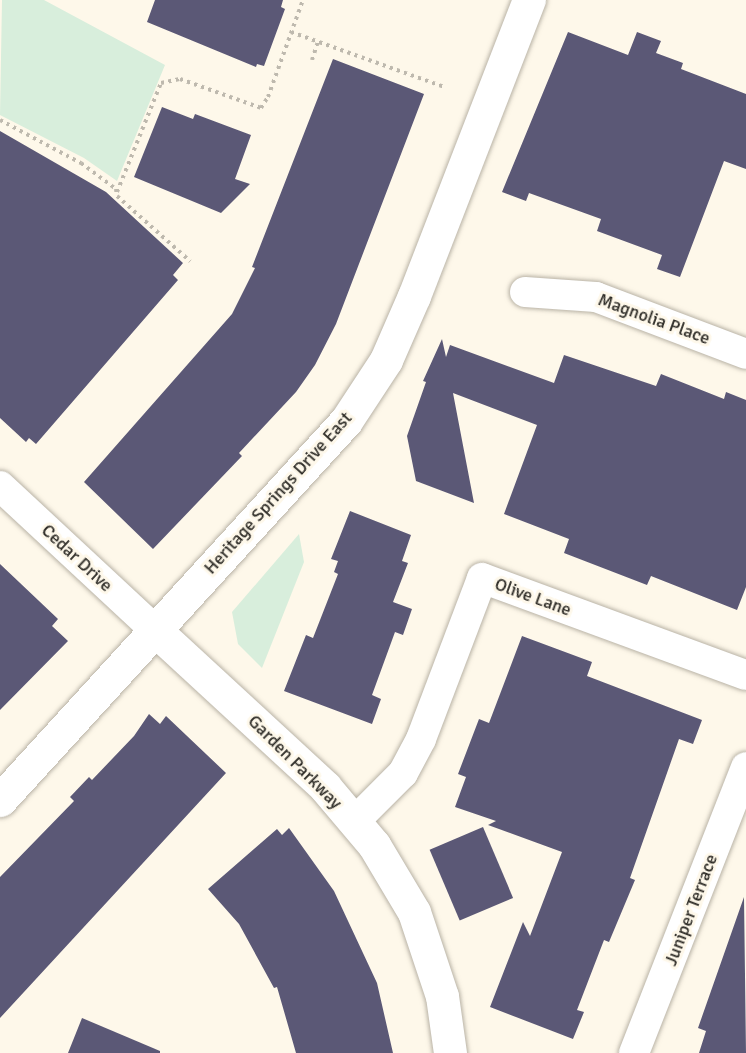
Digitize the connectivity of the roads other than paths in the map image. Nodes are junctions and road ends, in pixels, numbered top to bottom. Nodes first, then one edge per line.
1 (529, 0) edge
2 (525, 292) dead end
3 (746, 354) edge
4 (0, 486) edge
5 (154, 628) junction
6 (746, 675) edge
7 (746, 767) edge
8 (0, 800) edge
9 (354, 822) junction
10 (450, 1053) edge
11 (634, 1053) edge

1 - 5 street, Heritage Springs Drive East
2 - 3 street, Magnolia Place
4 - 5 street, Cedar Drive
5 - 8 street, Heritage Springs Drive East
5 - 9 street, Garden Parkway
6 - 9 street, Olive Lane
7 - 11 street, Juniper Terrace
9 - 10 street, Garden Parkway

